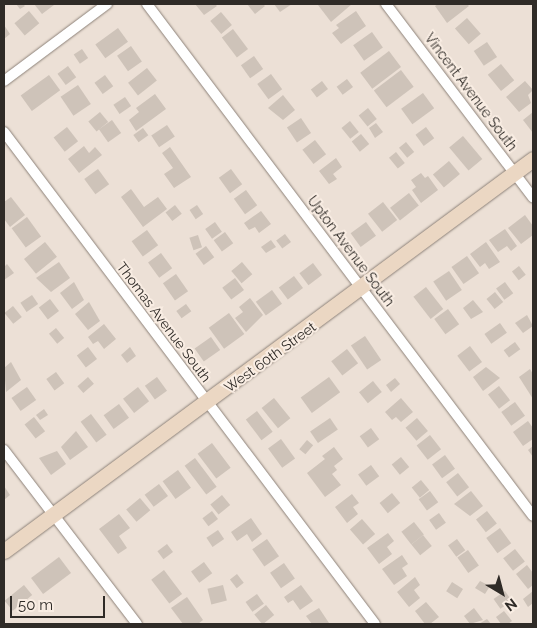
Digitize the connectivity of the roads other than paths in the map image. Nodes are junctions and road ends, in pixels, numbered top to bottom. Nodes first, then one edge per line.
1 (107, 4) edge
2 (147, 4) edge
3 (386, 4) edge
4 (4, 81) edge
5 (4, 132) edge
6 (533, 159) edge
7 (514, 173) junction
8 (533, 198) edge
9 (362, 288) junction
10 (207, 402) junction
11 (4, 450) edge
12 (53, 513) junction
13 (533, 516) edge
14 (4, 551) edge
15 (137, 624) edge
16 (376, 624) edge

1 - 4 street
2 - 9 street, Upton Avenue South
3 - 7 street, Vincent Avenue South
5 - 10 street, Thomas Avenue South
6 - 7 street, West 60th Street
7 - 8 street, Vincent Avenue South
7 - 9 street, West 60th Street
9 - 10 street, West 60th Street
9 - 13 street, Upton Avenue South
10 - 12 street, West 60th Street
10 - 16 street, Thomas Avenue South
11 - 12 street
12 - 14 street, West 60th Street
12 - 15 street

